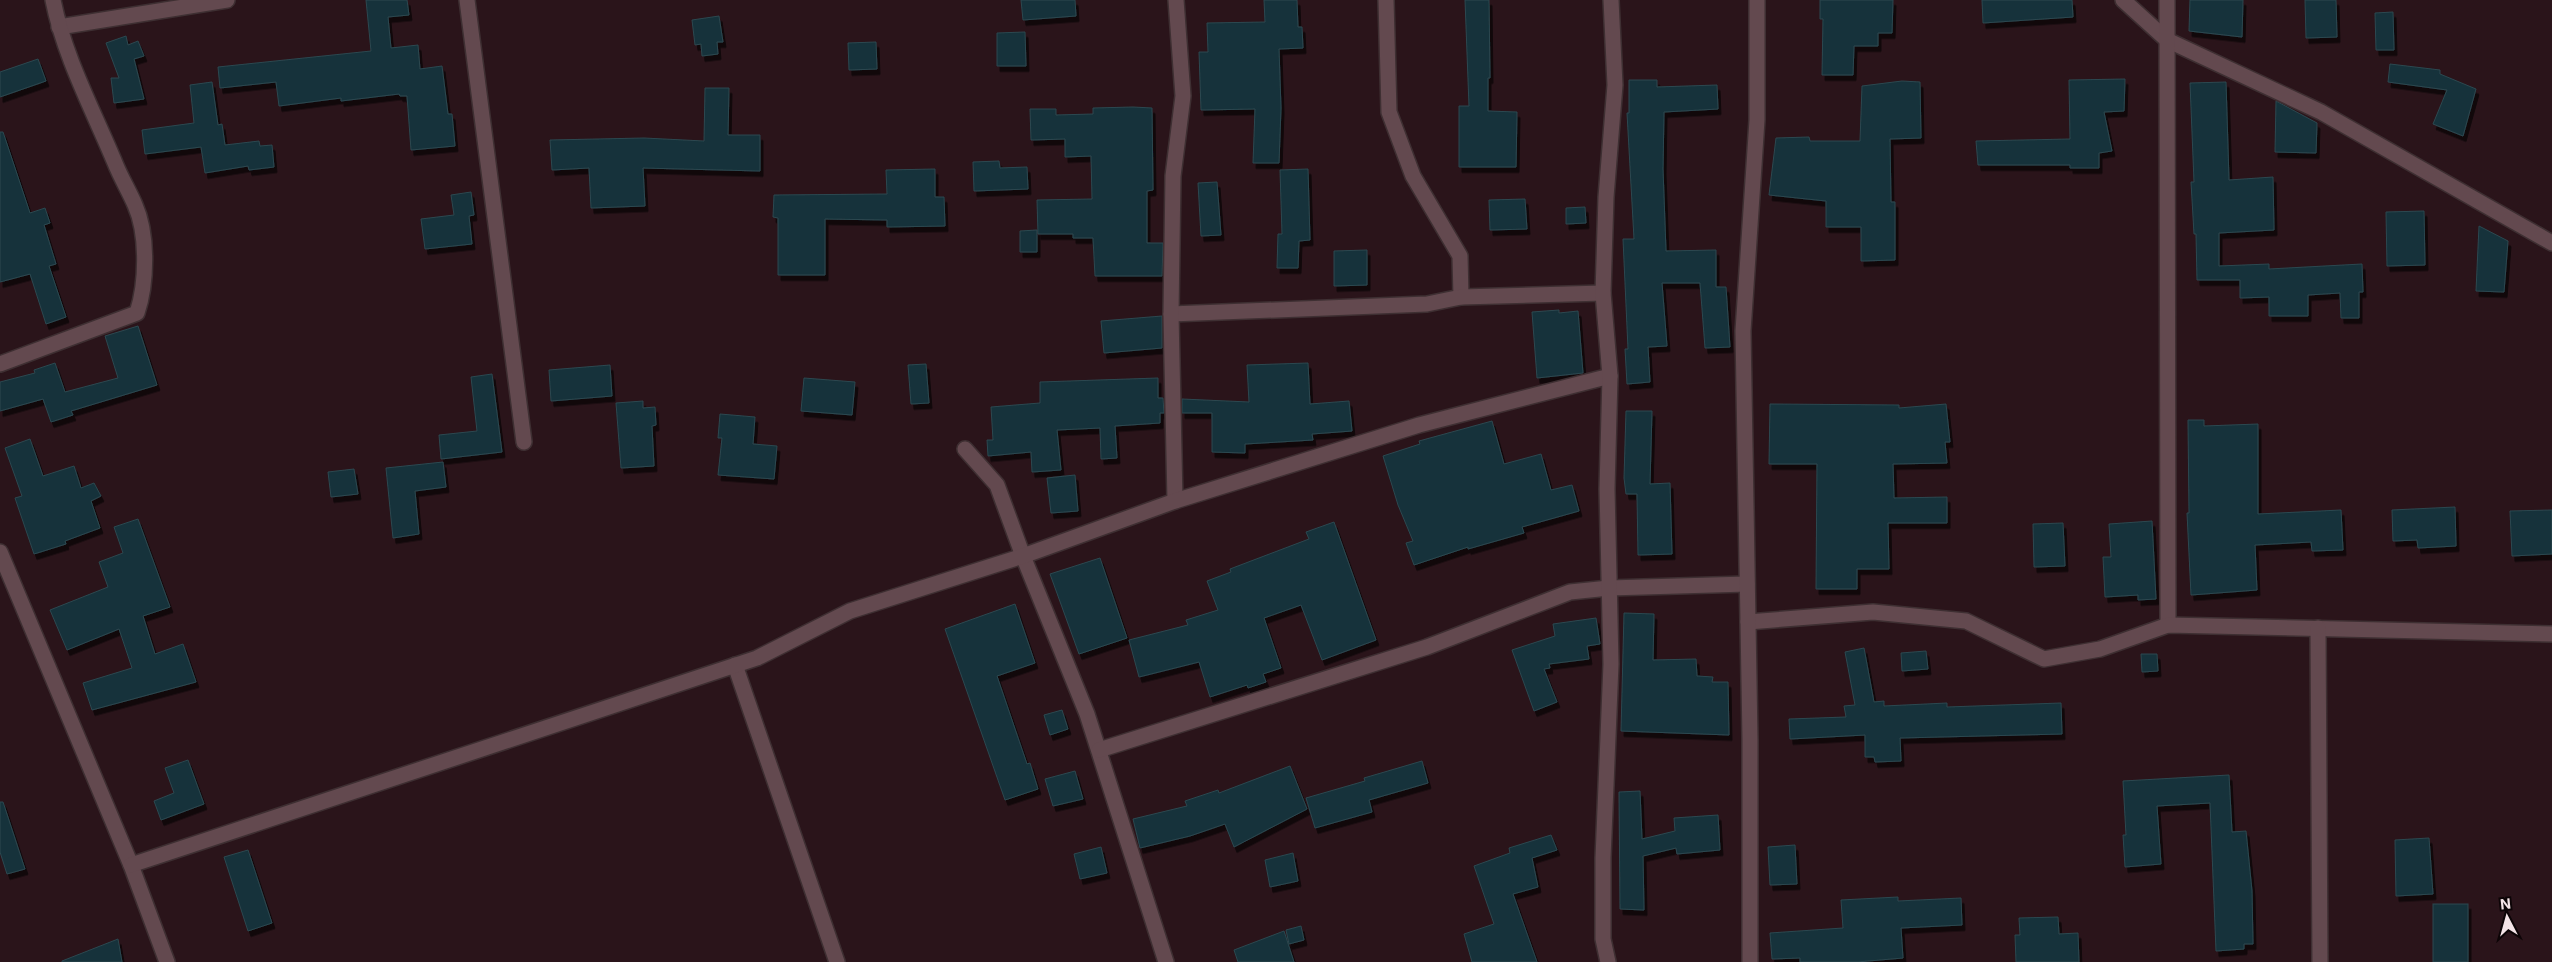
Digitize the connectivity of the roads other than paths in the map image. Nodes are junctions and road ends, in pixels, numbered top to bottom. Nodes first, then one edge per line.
1 (53, 0) edge
2 (227, 0) edge
3 (467, 0) edge
4 (1176, 0) edge
5 (1386, 0) edge
6 (1610, 0) edge
7 (1757, 0) edge
8 (2122, 0) edge
9 (2168, 0) edge
10 (58, 28) junction
11 (2167, 40) junction
12 (2552, 243) edge
13 (1603, 293) junction
14 (1461, 297) junction
15 (1171, 314) junction
16 (0, 364) edge
17 (1610, 376) junction
18 (524, 442) dead end
19 (965, 448) dead end
20 (1175, 502) junction
21 (0, 552) edge
22 (1023, 556) junction
23 (1747, 584) junction
24 (1609, 588) junction
25 (1748, 622) junction
26 (2168, 625) junction
27 (2318, 628) junction
28 (2552, 634) edge
29 (734, 665) junction
30 (1098, 750) junction
31 (130, 864) junction
32 (168, 962) edge
33 (837, 962) edge
34 (1166, 962) edge
35 (1608, 962) edge
36 (1750, 962) edge
37 (2320, 962) edge

1 - 10 street
2 - 10 street
3 - 18 street
4 - 15 street
5 - 14 street
6 - 13 street
7 - 23 street
8 - 11 street
9 - 11 street
10 - 16 street
11 - 12 street
11 - 26 street
13 - 14 street
13 - 17 street
14 - 15 street
15 - 20 street
17 - 20 street
17 - 24 street
19 - 22 street
20 - 22 street
21 - 31 street
22 - 29 street
22 - 30 street
23 - 24 street
23 - 25 street
24 - 30 street
24 - 35 street
25 - 26 street
25 - 36 street
26 - 27 street
27 - 28 street
27 - 37 street
29 - 31 street
29 - 33 street
30 - 34 street
31 - 32 street

